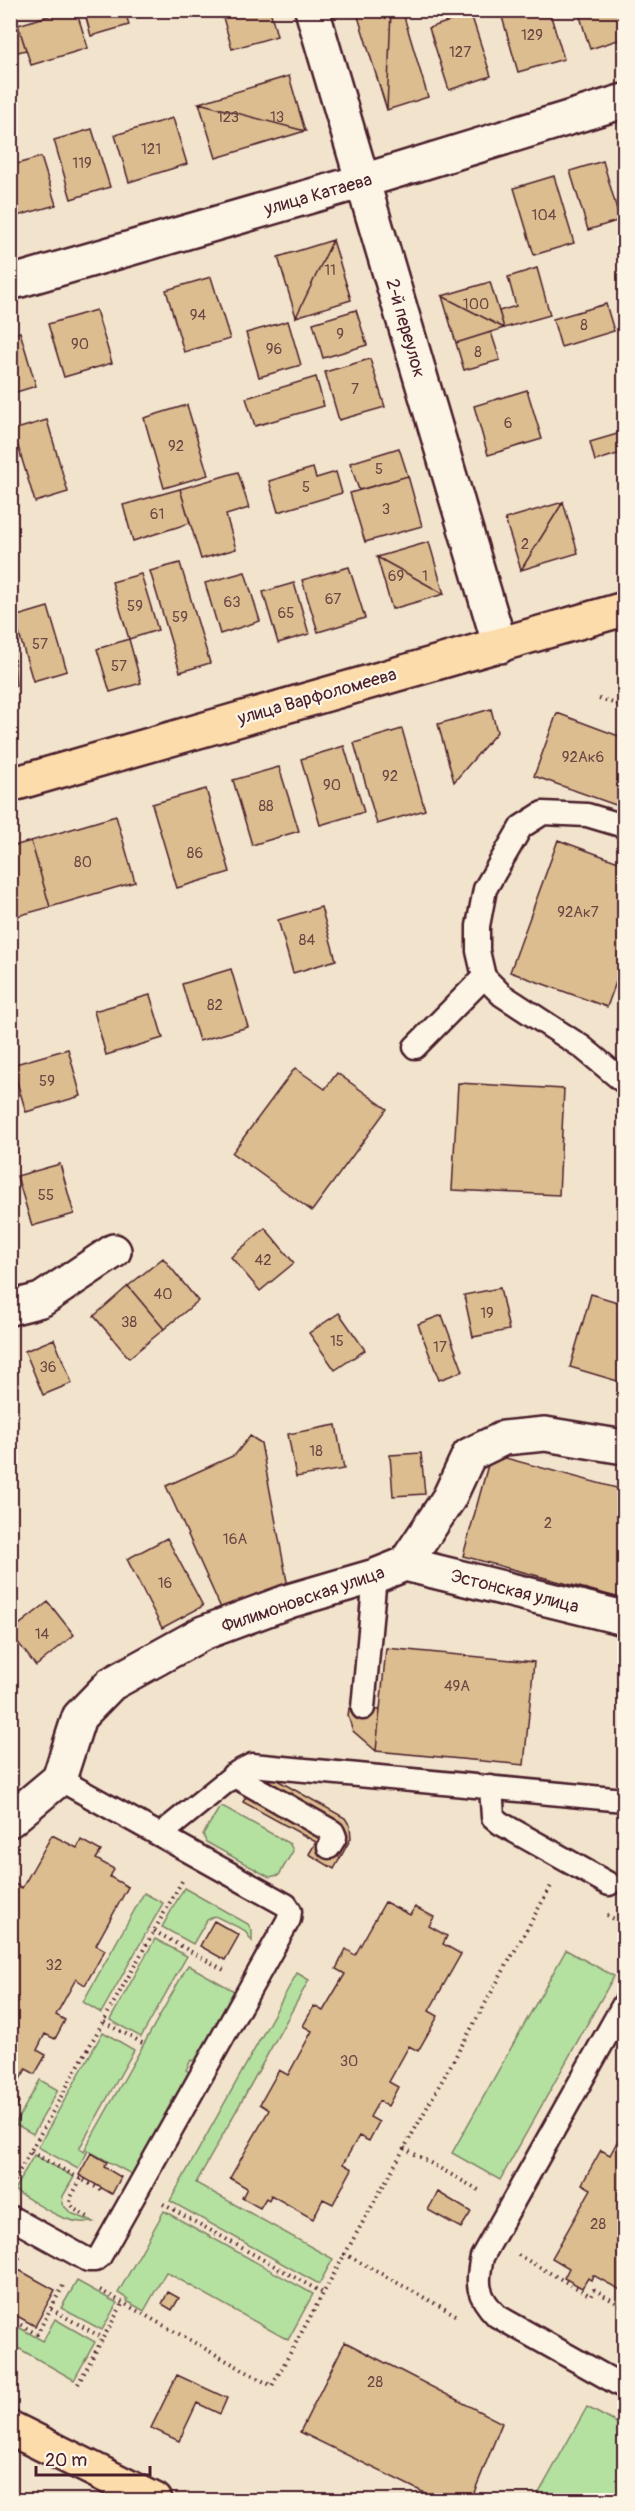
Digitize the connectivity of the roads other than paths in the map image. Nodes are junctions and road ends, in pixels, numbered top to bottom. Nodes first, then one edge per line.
1 (312, 10) edge
2 (624, 101) edge
3 (363, 181) junction
4 (10, 283) edge
5 (624, 609) edge
6 (500, 646) junction
7 (10, 785) edge
8 (624, 826) edge
9 (484, 977) junction
10 (415, 1047) dead end
11 (624, 1082) edge
12 (114, 1251) dead end
13 (10, 1308) edge
14 (624, 1447) edge
15 (405, 1564) junction
16 (375, 1576) junction
17 (624, 1618) edge
18 (363, 1708) dead end
19 (233, 1775) junction
20 (59, 1779) junction
21 (490, 1787) junction
22 (624, 1800) edge
23 (10, 1820) edge
24 (160, 1835) junction
25 (328, 1848) dead end
26 (609, 1884) dead end
27 (624, 2004) edge
28 (10, 2217) edge
29 (624, 2387) edge
30 (10, 2428) edge
31 (155, 2500) edge

1 - 3 street, 2-й переулок
2 - 3 street, улица Катаева
3 - 4 street, улица Катаева
3 - 6 street, 2-й переулок
5 - 6 main road, улица Варфоломеева
6 - 7 main road, улица Варфоломеева
8 - 9 lane
9 - 10 lane
9 - 11 lane
12 - 13 street
14 - 15 street, Филимоновская улица
15 - 16 street, Филимоновская улица
15 - 17 street, Эстонская улица
16 - 18 lane
16 - 20 street, Филимоновская улица
19 - 21 lane
19 - 24 lane
19 - 25 lane
20 - 23 street
20 - 24 lane
21 - 22 lane
21 - 26 lane
24 - 28 lane
27 - 29 lane
30 - 31 main road

